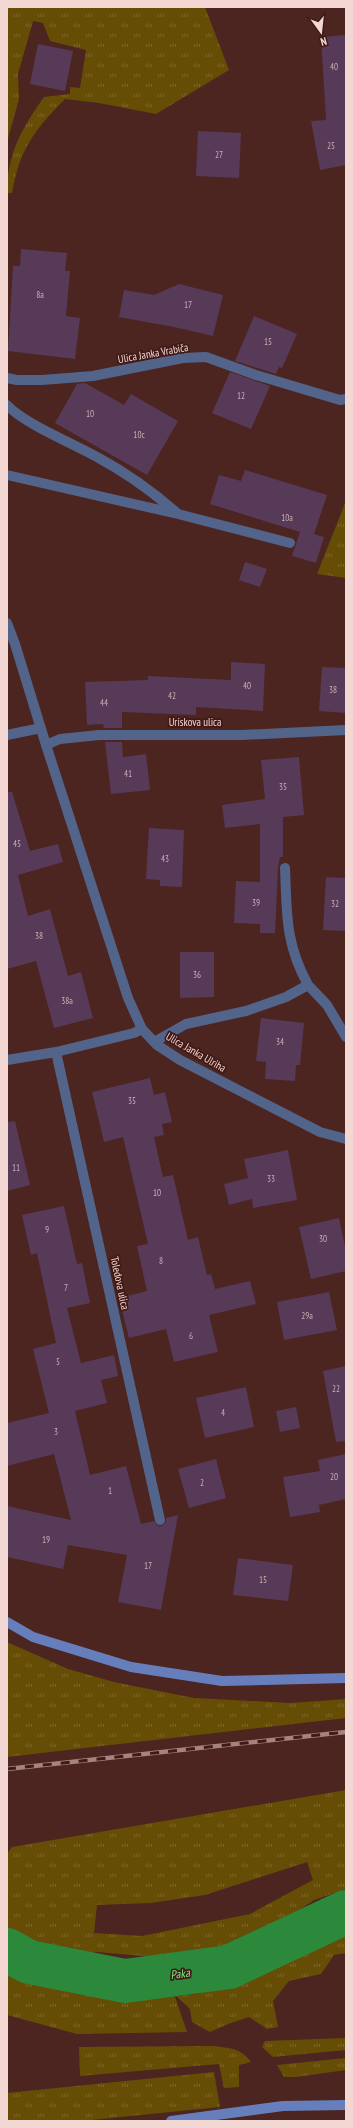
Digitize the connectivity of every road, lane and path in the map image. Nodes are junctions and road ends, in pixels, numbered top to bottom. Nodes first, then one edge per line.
1 (7, 378) edge
2 (346, 399) edge
3 (7, 405) edge
4 (7, 474) edge
5 (178, 514) junction
6 (290, 543) dead end
7 (7, 623) edge
8 (41, 728) junction
9 (346, 730) edge
10 (7, 735) edge
11 (46, 745) junction
12 (286, 868) dead end
13 (308, 985) junction
14 (142, 1029) junction
15 (346, 1037) edge
16 (154, 1042) junction
17 (56, 1052) junction
18 (7, 1060) edge
19 (346, 1139) edge
20 (160, 1520) dead end
21 (7, 1622) edge
22 (346, 1678) edge
23 (346, 2104) edge
24 (172, 2121) edge

1 - 2 street, Ulica Janka Vrabiča
3 - 5 street
4 - 5 street
5 - 6 street
7 - 8 street, Ulica Janka Ulriha
8 - 10 street
8 - 11 street, Ulica Janka Ulriha
9 - 11 street, Uriskova ulica
11 - 14 street, Ulica Janka Ulriha
12 - 13 street
13 - 15 street
13 - 16 street
14 - 16 street, Ulica Janka Ulriha
14 - 17 street
16 - 19 street, Ulica Janka Ulriha
17 - 18 street
17 - 20 street, Toledova ulica
21 - 22 main road
23 - 24 main road

